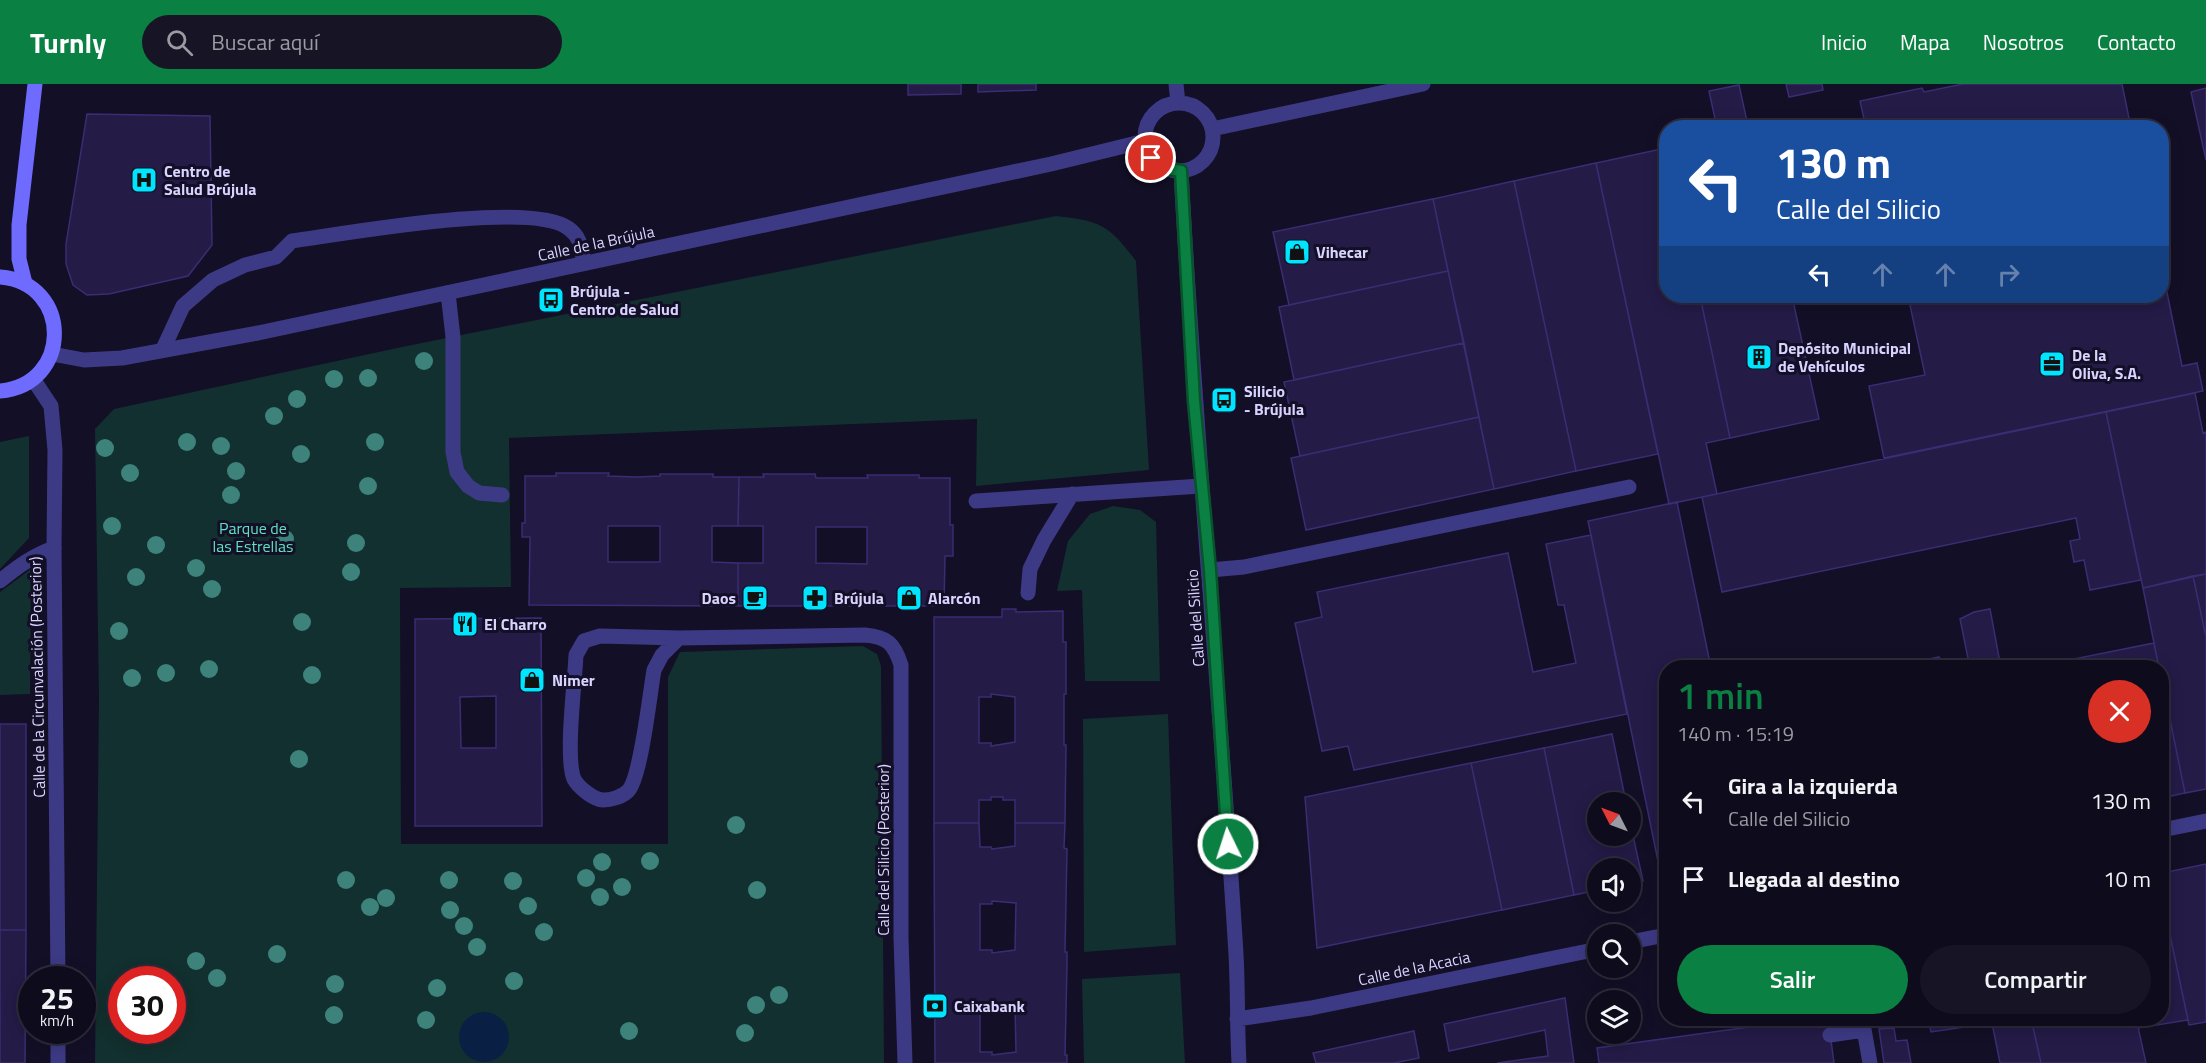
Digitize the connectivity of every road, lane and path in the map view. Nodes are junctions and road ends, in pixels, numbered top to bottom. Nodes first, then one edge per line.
1 (35, 84) edge
2 (1176, 84) edge
3 (1423, 84) edge
4 (1178, 103) junction
5 (1212, 129) junction
6 (1145, 141) junction
7 (1181, 171) junction
8 (584, 263) junction
9 (0, 277) edge
10 (26, 284) junction
11 (448, 292) junction
12 (163, 349) junction
13 (52, 354) junction
14 (33, 379) junction
15 (0, 391) edge
16 (1202, 486) junction
17 (1629, 487) dead end
18 (1072, 494) junction
19 (502, 495) dead end
20 (976, 501) dead end
21 (54, 548) junction
22 (1210, 570) junction
23 (0, 581) edge
24 (1028, 593) dead end
25 (679, 638) junction
26 (2206, 821) edge
27 (2169, 829) edge
28 (1659, 936) edge
29 (1641, 940) edge
30 (1587, 951) edge
31 (58, 966) edge
32 (1237, 1019) junction
33 (1857, 1026) edge
34 (1863, 1026) edge
35 (1830, 1035) dead end
36 (58, 1044) edge
37 (58, 1063) edge
38 (906, 1063) edge
39 (1239, 1063) edge
40 (1870, 1063) edge

1 - 10 street
2 - 4 street
3 - 5 street
4 - 5 street
4 - 6 street
5 - 7 street
6 - 7 street
6 - 8 street, Calle de la Brújula
7 - 16 street, Calle del Silicio
8 - 11 street, Calle de la Brújula
8 - 12 street
9 - 10 street
10 - 13 street
11 - 12 street, Calle de la Brújula
11 - 19 street
12 - 13 street, Calle de la Brújula
13 - 14 street
14 - 15 street
14 - 21 street, Calle de la Circunvalación (Posterior)
16 - 18 street
16 - 22 street, Calle del Silicio
17 - 22 street
18 - 20 street
18 - 24 street
21 - 23 street
21 - 31 street, Calle de la Circunvalación (Posterior)
22 - 32 street, Calle del Silicio
25 - 25 street
25 - 38 street, Calle del Silicio (Posterior)
26 - 27 street
28 - 29 street
30 - 32 street, Calle de la Acacia
32 - 39 street, Calle del Silicio
33 - 35 street
34 - 40 street
36 - 37 street

